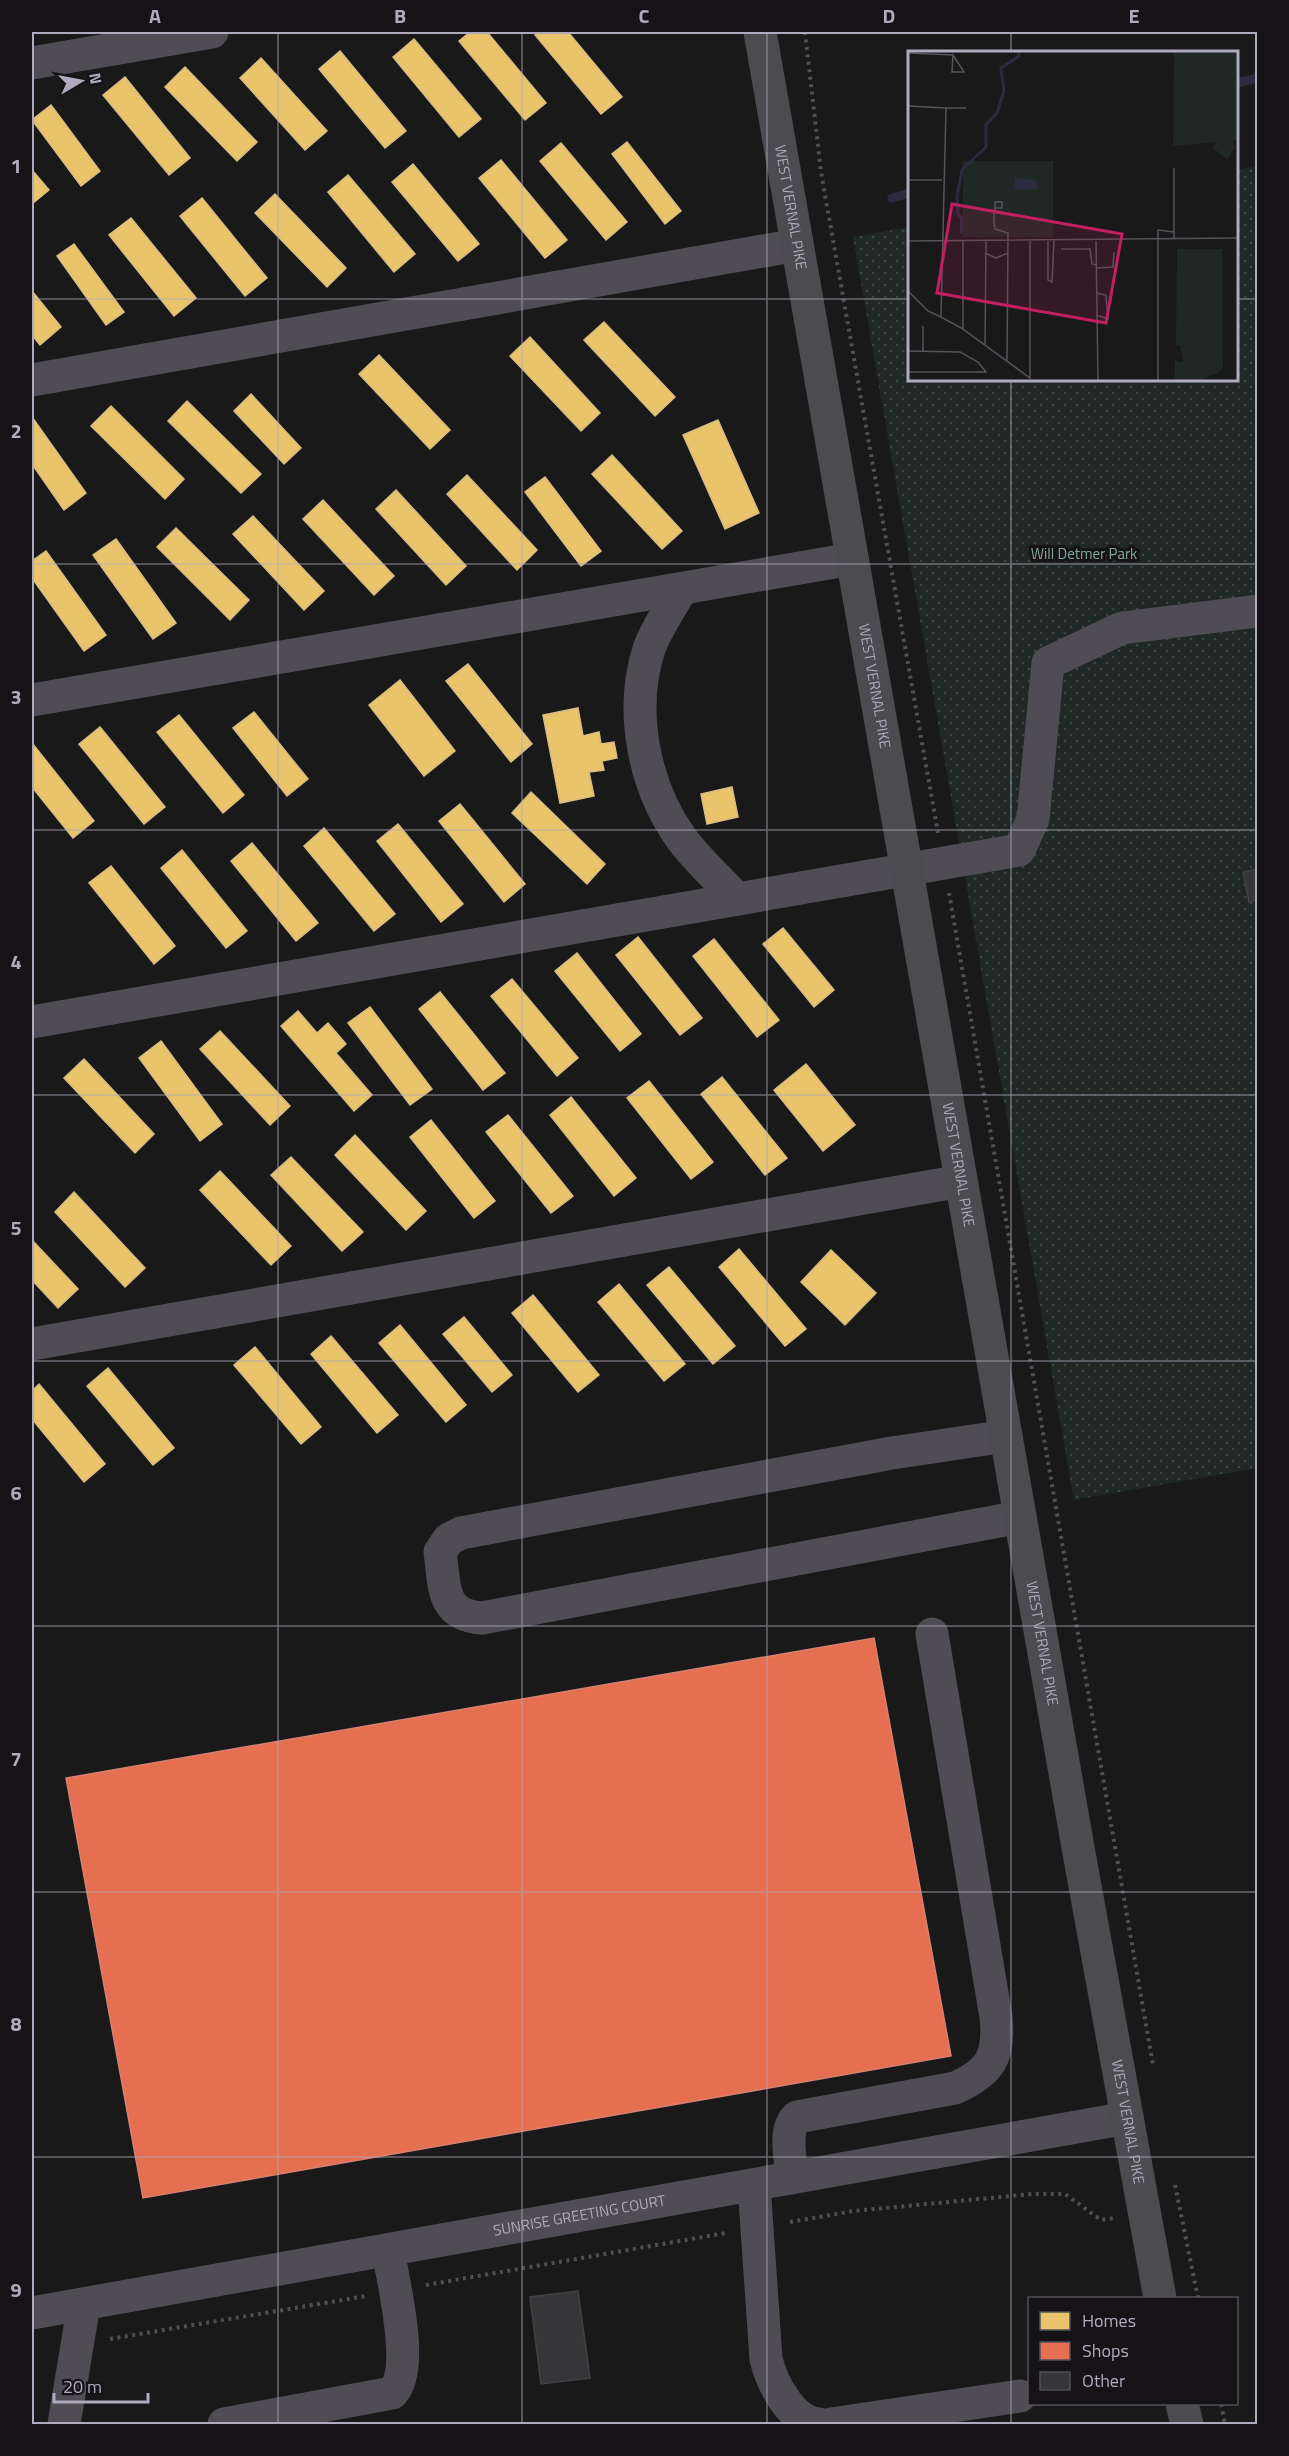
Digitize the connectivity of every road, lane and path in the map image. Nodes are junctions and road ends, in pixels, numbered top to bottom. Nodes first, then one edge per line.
1 (212, 32) edge
2 (760, 32) edge
3 (805, 32) edge
4 (32, 63) edge
5 (797, 245) junction
6 (32, 380) edge
7 (852, 559) junction
8 (681, 589) junction
9 (1257, 611) edge
10 (32, 700) edge
11 (944, 863) junction
12 (906, 869) junction
13 (737, 899) junction
14 (32, 1022) edge
15 (961, 1181) junction
16 (32, 1344) edge
17 (1006, 1436) junction
18 (1020, 1516) junction
19 (932, 1634) dead end
20 (1155, 2072) dead end
21 (1127, 2118) junction
22 (1174, 2175) dead end
23 (792, 2178) junction
24 (754, 2185) junction
25 (1101, 2220) dead end
26 (757, 2228) junction
27 (388, 2250) junction
28 (394, 2291) junction
29 (1161, 2297) edge
30 (1198, 2297) edge
31 (84, 2304) junction
32 (32, 2313) edge
33 (78, 2342) junction
34 (1020, 2396) dead end
35 (1182, 2405) edge
36 (1221, 2405) edge
37 (64, 2424) edge
38 (224, 2424) edge
39 (819, 2424) edge
40 (831, 2424) edge
41 (1187, 2424) edge
42 (1225, 2424) edge

1 - 4 street
2 - 5 main road, WEST VERNAL PIKE
3 - 11 path
5 - 6 street
5 - 7 main road, WEST VERNAL PIKE
7 - 8 street
7 - 12 main road, WEST VERNAL PIKE
8 - 10 street
8 - 13 street
9 - 11 street
11 - 12 street
11 - 20 path
12 - 13 street
12 - 15 main road, WEST VERNAL PIKE
13 - 14 street
15 - 16 street
15 - 17 main road, WEST VERNAL PIKE
17 - 18 main road, WEST VERNAL PIKE
17 - 18 street
18 - 21 main road, WEST VERNAL PIKE
19 - 23 street
21 - 23 street, SUNRISE GREETING COURT
21 - 29 main road, WEST VERNAL PIKE
22 - 30 path
23 - 24 street, SUNRISE GREETING COURT
24 - 26 street
24 - 27 street, SUNRISE GREETING COURT
25 - 26 path
26 - 28 path
26 - 39 street
27 - 28 street
27 - 31 street, SUNRISE GREETING COURT
28 - 33 path
28 - 38 street
31 - 32 street, SUNRISE GREETING COURT
31 - 33 street
33 - 37 street
34 - 40 street
35 - 41 main road
36 - 42 path

